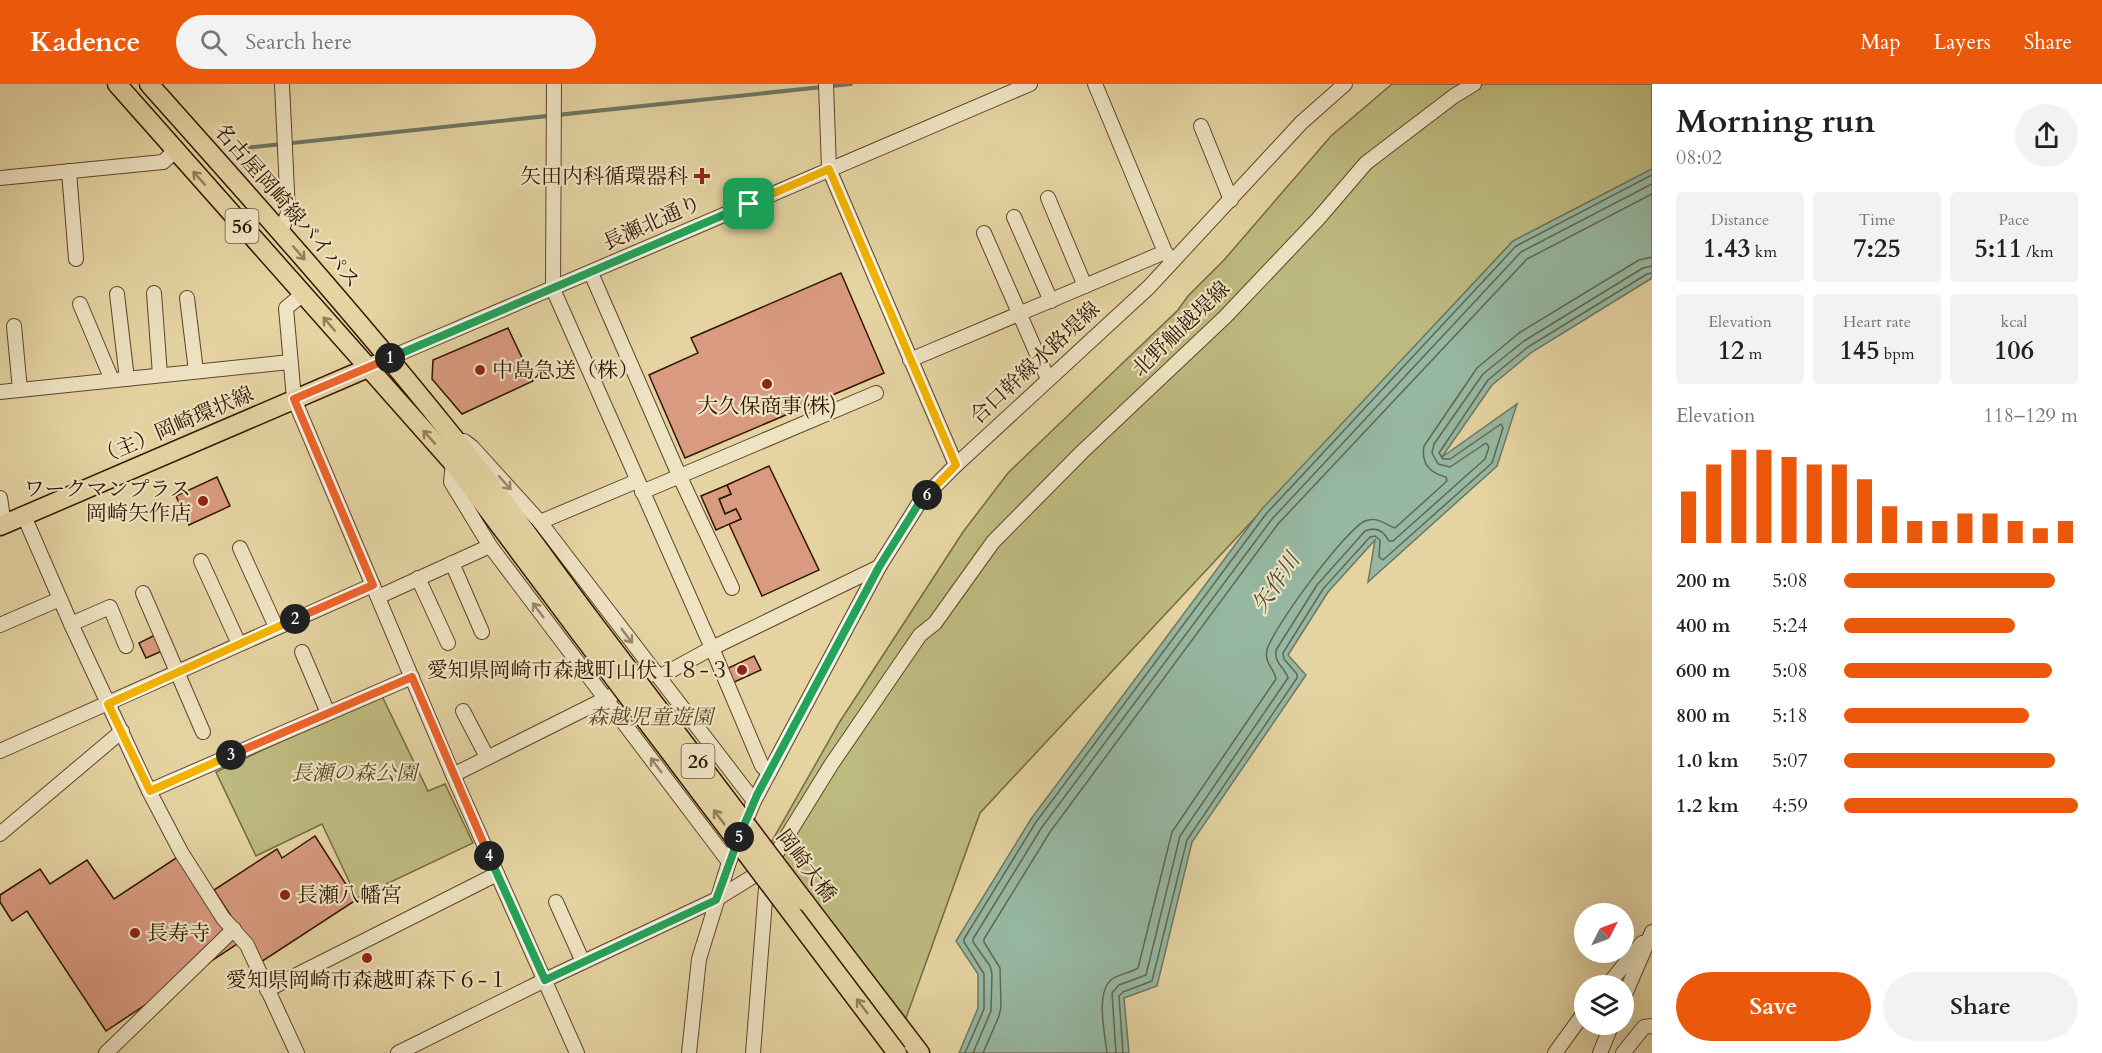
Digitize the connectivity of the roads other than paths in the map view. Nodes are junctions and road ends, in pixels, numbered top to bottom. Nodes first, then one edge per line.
1 (117, 84) edge
2 (149, 84) edge
3 (282, 84) edge
4 (554, 84) edge
5 (826, 84) edge
6 (1030, 84) edge
7 (1095, 84) edge
8 (1345, 84) edge
9 (1474, 84) edge
10 (1201, 126) dead end
11 (175, 151) junction
12 (829, 169) junction
13 (69, 171) junction
14 (0, 178) edge
15 (1048, 198) dead end
16 (1230, 200) junction
17 (1014, 218) dead end
18 (281, 232) junction
19 (984, 233) dead end
20 (1169, 256) junction
21 (76, 259) dead end
22 (591, 273) junction
23 (1085, 286) junction
24 (553, 289) junction
25 (154, 293) dead end
26 (117, 294) dead end
27 (303, 294) junction
28 (187, 298) dead end
29 (1051, 301) junction
30 (80, 304) dead end
31 (1019, 314) junction
32 (14, 326) dead end
33 (389, 358) junction
34 (910, 360) junction
35 (290, 362) junction
36 (367, 368) junction
37 (196, 371) junction
38 (160, 375) junction
39 (127, 379) junction
40 (1048, 379) junction
41 (112, 380) junction
42 (20, 390) junction
43 (0, 392) edge
44 (876, 393) dead end
45 (294, 399) junction
46 (448, 429) junction
47 (453, 464) junction
48 (956, 465) junction
49 (679, 476) junction
50 (640, 487) junction
51 (0, 498) edge
52 (24, 516) junction
53 (540, 522) junction
54 (2, 525) edge
55 (490, 546) junction
56 (240, 548) dead end
57 (201, 561) dead end
58 (452, 563) junction
59 (879, 567) junction
60 (418, 578) junction
61 (732, 588) dead end
62 (375, 591) junction
63 (144, 592) dead end
64 (60, 598) junction
65 (0, 624) edge
66 (71, 624) junction
67 (586, 626) junction
68 (276, 627) junction
69 (482, 632) dead end
70 (448, 643) dead end
71 (239, 644) junction
72 (126, 646) dead end
73 (712, 648) junction
74 (302, 652) dead end
75 (176, 672) junction
76 (657, 675) junction
77 (412, 677) junction
78 (605, 699) junction
79 (108, 704) junction
80 (463, 711) dead end
81 (328, 712) junction
82 (122, 731) junction
83 (203, 732) dead end
84 (0, 751) edge
85 (487, 757) junction
86 (769, 773) junction
87 (453, 775) junction
88 (150, 791) junction
89 (754, 801) junction
90 (0, 834) edge
91 (729, 862) junction
92 (768, 867) junction
93 (497, 874) junction
94 (716, 900) junction
95 (556, 903) dead end
96 (234, 929) junction
97 (1652, 932) edge
98 (583, 962) junction
99 (1616, 975) edge
100 (1633, 975) edge
101 (545, 980) junction
102 (267, 990) junction
103 (1652, 1026) edge
104 (1574, 1027) edge
105 (1607, 1035) edge
106 (114, 1050) edge
107 (297, 1053) edge
108 (398, 1053) edge
109 (577, 1053) edge
110 (689, 1053) edge
111 (753, 1053) edge
112 (897, 1053) edge
113 (920, 1053) edge
114 (1555, 1053) edge
115 (1600, 1053) edge
116 (1623, 1053) edge

1 - 11 main road, 56
2 - 18 main road, 名古屋岡崎線バイパス / 56
3 - 18 street
4 - 24 street
5 - 12 street
6 - 12 street, 長瀬北通り
7 - 20 street
8 - 16 street, 合口幹線水路堤線
9 - 92 street, 北野舳越堤線
10 - 16 street
11 - 13 street
27 -> 11 main road, 56
12 - 22 street, 長瀬北通り
12 - 34 street
13 - 14 street
13 - 21 street
15 - 23 street
16 - 20 street, 合口幹線水路堤線
17 - 29 street
18 -> 33 main road, 名古屋岡崎線バイパス / 56
19 - 31 street
20 - 23 street
20 - 40 street, 合口幹線水路堤線
22 - 24 street, 長瀬北通り
22 - 49 street
23 - 29 street
24 - 33 street, 長瀬北通り
24 - 50 street
25 - 38 street
26 - 39 street
27 - 35 street
36 -> 27 main road, 56
28 - 37 street
29 - 31 street
30 - 41 street
31 - 34 street
31 - 40 street
32 - 42 street
33 - 36 main road, （主）岡崎環状線
33 - 46 main road, 26
34 - 48 street
35 - 37 street
35 - 45 street
36 - 45 main road, （主）岡崎環状線
47 -> 36 main road, 26
37 - 38 street
38 - 39 street
39 - 41 street
40 - 48 street, 合口幹線水路堤線
41 - 42 street
42 - 43 street
44 - 49 street
45 - 52 main road, （主）岡崎環状線
45 - 62 street
46 -> 53 street
46 - 67 main road, 26
47 - 55 street
47 - 67 main road, 26
48 - 59 street, 合口幹線水路堤線
49 - 50 street
49 - 61 street
50 - 53 street
50 - 73 street
51 - 54 street
52 - 54 main road, （主）岡崎環状線
52 - 64 street
53 -> 76 street
55 - 58 street
78 -> 55 street
56 - 68 street
57 - 71 street
58 - 60 street
58 - 69 street
59 - 73 street
59 - 86 street, 合口幹線水路堤線
60 - 62 street
60 - 70 street
62 - 68 street
62 - 77 street
63 - 75 street
64 - 65 street
64 - 66 street
66 - 72 street
66 - 79 street
112 -> 67 main road, 岡崎大橋 / 26, bridge
67 - 113 main road, 岡崎大橋 / 26, bridge
68 - 71 street
71 - 75 street
73 - 76 street
73 - 86 street
74 - 81 street
75 - 79 street
75 - 83 street
76 - 78 street
76 - 89 street
77 - 81 street
77 - 87 street
78 - 85 street
91 -> 78 street
79 - 82 street
79 - 84 street
80 - 85 street
81 - 88 street
82 - 88 street
82 - 90 street
85 - 87 street
86 - 89 street, 合口幹線水路堤線
87 - 93 street
88 - 96 street
89 - 91 street, 合口幹線水路堤線
91 - 94 street, 合口幹線水路堤線
92 - 94 street
92 - 111 street
93 - 101 street
93 - 102 street
94 - 98 street
94 - 110 street
95 - 98 street
96 - 102 street
96 - 106 street
97 - 99 street
97 - 100 street
98 - 101 street
101 - 108 street
101 - 109 street
102 - 107 street
103 - 116 street
104 - 114 street
105 - 115 street

